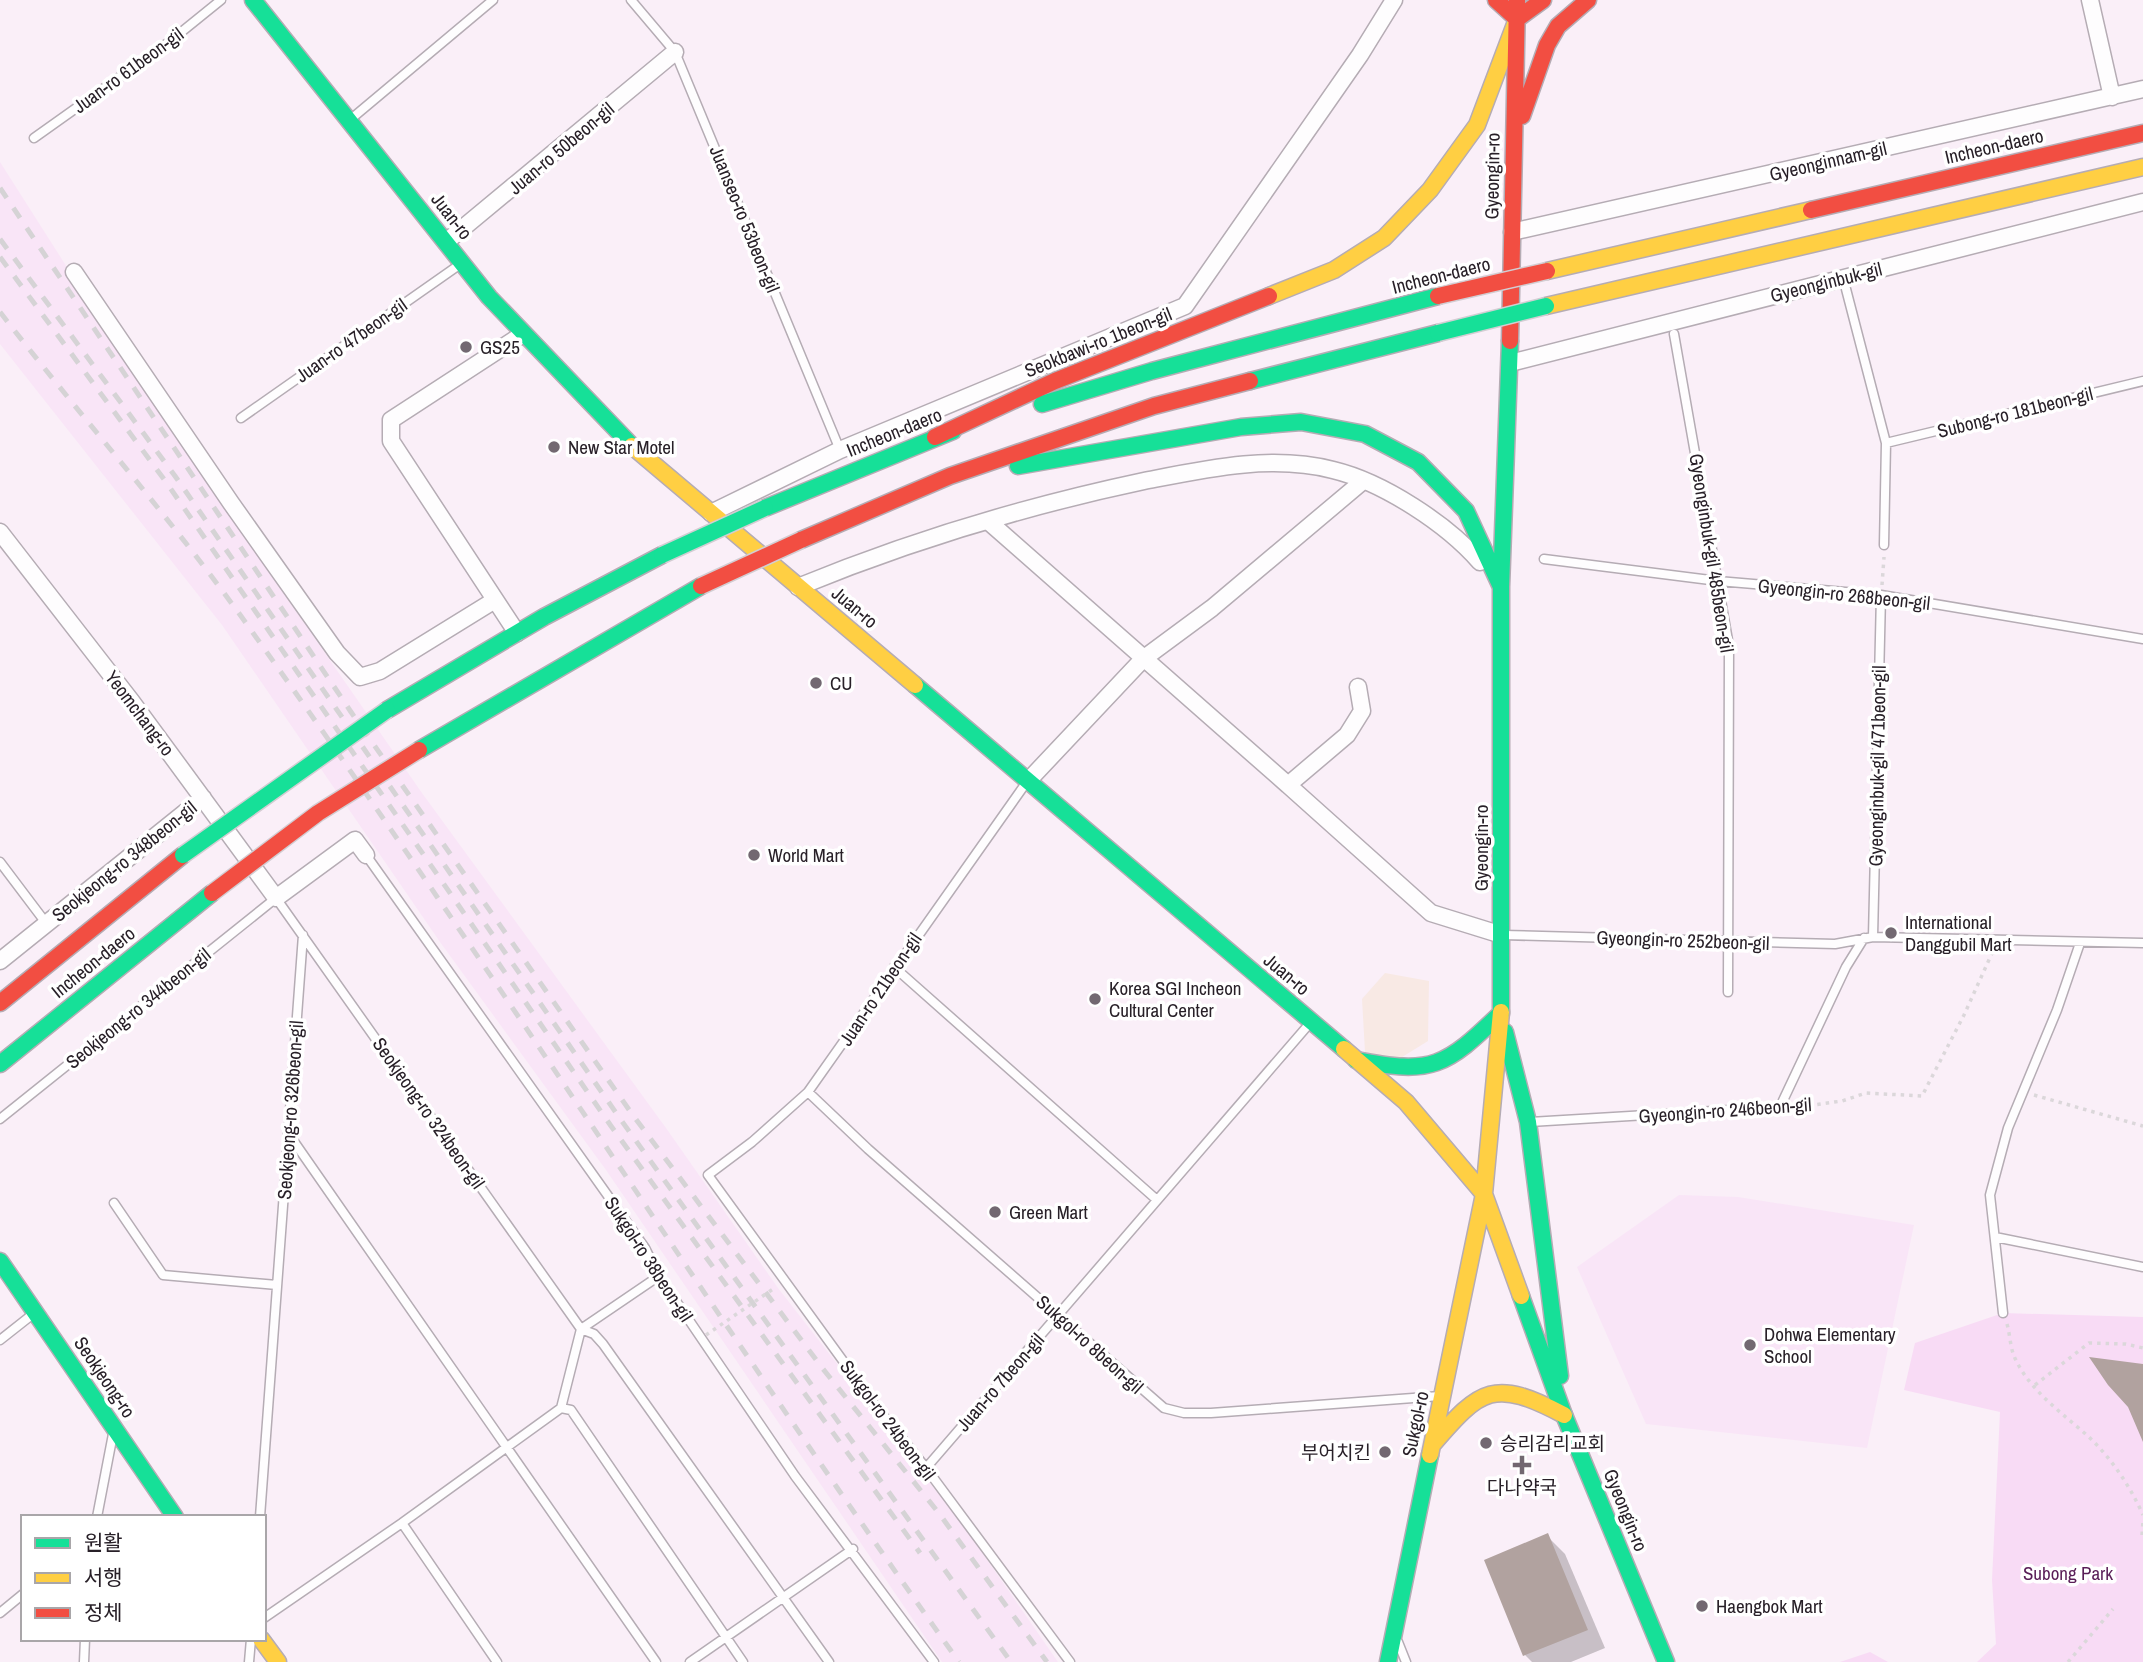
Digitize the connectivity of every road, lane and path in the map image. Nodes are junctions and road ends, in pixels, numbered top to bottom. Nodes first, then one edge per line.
1 (221, 0) edge
2 (253, 0) edge
3 (493, 0) edge
4 (631, 0) edge
5 (1394, 0) edge
6 (1496, 0) edge
7 (1517, 0) edge
8 (1542, 0) edge
9 (1588, 0) edge
10 (2090, 0) edge
11 (1517, 19) junction
12 (675, 52) junction
13 (2143, 89) edge
14 (2112, 97) junction
15 (349, 121) junction
16 (2143, 133) edge
17 (1514, 137) junction
18 (34, 138) dead end
19 (2143, 167) edge
20 (2143, 202) edge
21 (1512, 232) junction
22 (446, 242) junction
23 (462, 263) junction
24 (74, 272) dead end
25 (1846, 289) dead end
26 (523, 334) junction
27 (1675, 334) dead end
28 (1510, 363) junction
29 (2143, 381) edge
30 (240, 418) dead end
31 (935, 437) junction
32 (1886, 443) junction
33 (840, 450) junction
34 (950, 476) junction
35 (1363, 481) junction
36 (711, 513) junction
37 (988, 521) junction
38 (0, 532) edge
39 (1885, 545) joint
40 (1544, 559) dead end
41 (1718, 581) junction
42 (798, 587) junction
43 (1502, 587) junction
44 (1881, 595) junction
45 (495, 600) junction
46 (517, 633) junction
47 (2143, 639) edge
48 (1143, 659) junction
49 (1358, 687) dead end
50 (1028, 781) junction
51 (1288, 785) junction
52 (203, 798) junction
53 (366, 855) joint
54 (0, 862) edge
55 (276, 898) junction
56 (46, 923) junction
57 (303, 935) junction
58 (1502, 935) junction
59 (1868, 938) junction
60 (1998, 940) junction
61 (1728, 942) junction
62 (2080, 943) junction
63 (2143, 943) edge
64 (0, 961) edge
65 (894, 967) junction
66 (1728, 992) dead end
67 (0, 1003) edge
68 (1501, 1013) junction
69 (1311, 1022) junction
70 (1356, 1060) junction
71 (0, 1064) edge
72 (808, 1092) junction
73 (2023, 1092) junction
74 (1780, 1107) junction
75 (0, 1119) edge
76 (1528, 1122) junction
77 (2143, 1126) edge
78 (288, 1133) junction
79 (708, 1175) joint
80 (1484, 1194) junction
81 (1157, 1200) junction
82 (114, 1203) dead end
83 (1994, 1237) junction
84 (0, 1261) edge
85 (2143, 1267) edge
86 (660, 1276) junction
87 (277, 1285) junction
88 (776, 1287) dead end
89 (36, 1312) junction
90 (2003, 1312) joint
91 (1058, 1314) junction
92 (581, 1329) junction
93 (706, 1335) dead end
94 (0, 1340) edge
95 (2143, 1348) edge
96 (2035, 1385) junction
97 (1443, 1396) junction
98 (561, 1408) junction
99 (1564, 1415) junction
100 (114, 1429) junction
101 (1433, 1444) junction
102 (507, 1447) junction
103 (926, 1468) junction
104 (97, 1515) edge
105 (175, 1515) edge
106 (260, 1515) edge
107 (2143, 1515) edge
108 (2143, 1521) edge
109 (402, 1524) junction
110 (2142, 1535) edge
111 (853, 1549) junction
112 (21, 1596) edge
113 (782, 1599) junction
114 (2113, 1609) dead end
115 (0, 1613) edge
116 (266, 1617) edge
117 (1394, 1633) junction
118 (726, 1637) junction
119 (85, 1641) edge
120 (251, 1641) edge
121 (262, 1641) edge
122 (84, 1662) edge
123 (249, 1662) edge
124 (278, 1662) edge
125 (497, 1662) edge
126 (656, 1662) edge
127 (690, 1662) edge
128 (743, 1662) edge
129 (829, 1662) edge
130 (934, 1662) edge
131 (1070, 1662) edge
132 (1388, 1662) edge
133 (1406, 1662) edge
134 (1666, 1662) edge
135 (2068, 1662) edge

1 - 18 lane, Juan-ro 61beon-gil
2 - 15 main road, Juan-ro
3 - 15 lane
4 - 12 lane, Juanseo-ro 53beon-gil
5 - 33 street, Seokbawi-ro 1beon-gil
6 - 11 main road
7 - 11 main road, Gyeongin-ro
8 - 11 main road
9 - 17 main road
10 - 14 street
11 - 17 main road, Gyeongin-ro
11 - 31 main road
12 - 22 street, Juan-ro 50beon-gil
12 - 33 lane, Juanseo-ro 53beon-gil
13 - 14 street, Gyeonginnam-gil
14 - 21 street, Gyeonginnam-gil
15 - 22 main road, Juan-ro
16 - 31 main road, Incheon-daero, bridge
17 - 21 main road, Gyeongin-ro
19 - 34 main road, bridge
20 - 28 street, Gyeonginbuk-gil
21 - 28 main road, Gyeongin-ro
22 - 23 main road, Juan-ro
23 - 26 main road, Juan-ro
23 - 30 lane, Juan-ro 47beon-gil
24 - 45 street
25 - 32 lane
26 - 36 main road, Juan-ro
26 - 45 street
27 - 41 lane, Gyeonginbuk-gil 485beon-gil
28 - 43 main road, Gyeongin-ro
29 - 32 lane, Subong-ro 181beon-gil
31 - 46 main road, Incheon-daero, bridge
32 - 39 lane
33 - 36 street, Seokbawi-ro 1beon-gil
34 - 43 main road
34 - 71 main road, Incheon-daero, bridge
35 - 37 street
35 - 43 street
35 - 48 street
36 - 42 main road, Juan-ro
37 - 42 street
37 - 48 street
38 - 52 street, Yeomchang-ro
39 - 44 path
40 - 41 lane, Gyeongin-ro 268beon-gil
41 - 44 lane, Gyeongin-ro 268beon-gil
41 - 61 lane, Gyeonginbuk-gil 485beon-gil
42 - 50 main road, Juan-ro
43 - 58 main road, Gyeongin-ro
44 - 47 lane, Gyeongin-ro 268beon-gil
44 - 59 lane, Gyeonginbuk-gil 471beon-gil
45 - 46 street
46 - 67 main road, Incheon-daero, bridge
48 - 50 street
48 - 51 street
49 - 51 street
50 - 65 lane, Juan-ro 21beon-gil
50 - 69 main road, Juan-ro
51 - 58 street
52 - 55 street, Yeomchang-ro
52 - 56 street, Seokjeong-ro 348beon-gil
53 - 55 street
53 - 86 lane, Sukgol-ro 38beon-gil
54 - 56 lane, Seokjeong-ro 348beon-gil
55 - 57 lane, Seokjeong-ro 324beon-gil
55 - 75 lane, Seokjeong-ro 344beon-gil
56 - 64 street, Seokjeong-ro 348beon-gil
57 - 78 lane, Seokjeong-ro 326beon-gil
57 - 92 lane, Seokjeong-ro 324beon-gil
58 - 61 lane, Gyeongin-ro 252beon-gil
58 - 68 main road, Gyeongin-ro
59 - 60 lane, Gyeongin-ro 252beon-gil
59 - 61 lane, Gyeongin-ro 252beon-gil
59 - 74 lane
60 - 62 lane, Gyeongin-ro 252beon-gil
60 - 74 path, Gyeongin-ro 246beon-gil
61 - 66 lane, Gyeonginbuk-gil 485beon-gil
62 - 63 lane, Gyeongin-ro 252beon-gil
62 - 73 lane
65 - 72 lane, Juan-ro 21beon-gil
65 - 81 lane
68 - 70 main road
68 - 76 main road
68 - 80 main road, Gyeongin-ro
69 - 70 main road, Juan-ro
69 - 81 lane, Juan-ro 7beon-gil
70 - 80 main road, Juan-ro
72 - 79 lane, Juan-ro 21beon-gil
72 - 91 lane, Sukgol-ro 8beon-gil
73 - 77 path
73 - 83 lane
74 - 76 lane, Gyeongin-ro 246beon-gil
76 - 99 main road
78 - 87 lane, Seokjeong-ro 326beon-gil
78 - 102 lane
79 - 103 lane, Sukgol-ro 24beon-gil
80 - 97 main road, Sukgol-ro
80 - 99 main road, Gyeongin-ro
81 - 91 lane, Juan-ro 7beon-gil
82 - 87 lane
83 - 85 lane
83 - 90 lane
84 - 89 main road, Seokjeong-ro
86 - 92 lane
86 - 111 lane, Sukgol-ro 38beon-gil
87 - 106 lane, Seokjeong-ro 326beon-gil
88 - 93 path, bridge
89 - 94 lane
89 - 100 main road, Seokjeong-ro
90 - 96 path
91 - 97 lane, Sukgol-ro 8beon-gil
91 - 103 lane, Juan-ro 7beon-gil
92 - 98 lane
92 - 113 lane, Seokjeong-ro 324beon-gil
95 - 96 path
96 - 107 path
97 - 101 main road, Sukgol-ro
98 - 102 lane
98 - 118 lane
99 - 101 main road
99 - 134 main road, Gyeongin-ro
100 - 104 lane
100 - 105 main road, Seokjeong-ro
101 - 117 main road, Sukgol-ro
102 - 109 lane
102 - 126 lane
103 - 131 lane, Sukgol-ro 24beon-gil
108 - 110 path
109 - 116 lane
109 - 125 lane
111 - 113 lane
111 - 130 lane, Sukgol-ro 38beon-gil
112 - 115 lane
113 - 118 lane
113 - 129 lane, Seokjeong-ro 324beon-gil
114 - 135 path
117 - 132 main road, Sukgol-ro
117 - 133 lane
118 - 127 lane
118 - 128 lane
119 - 122 lane
120 - 123 lane
121 - 124 main road

